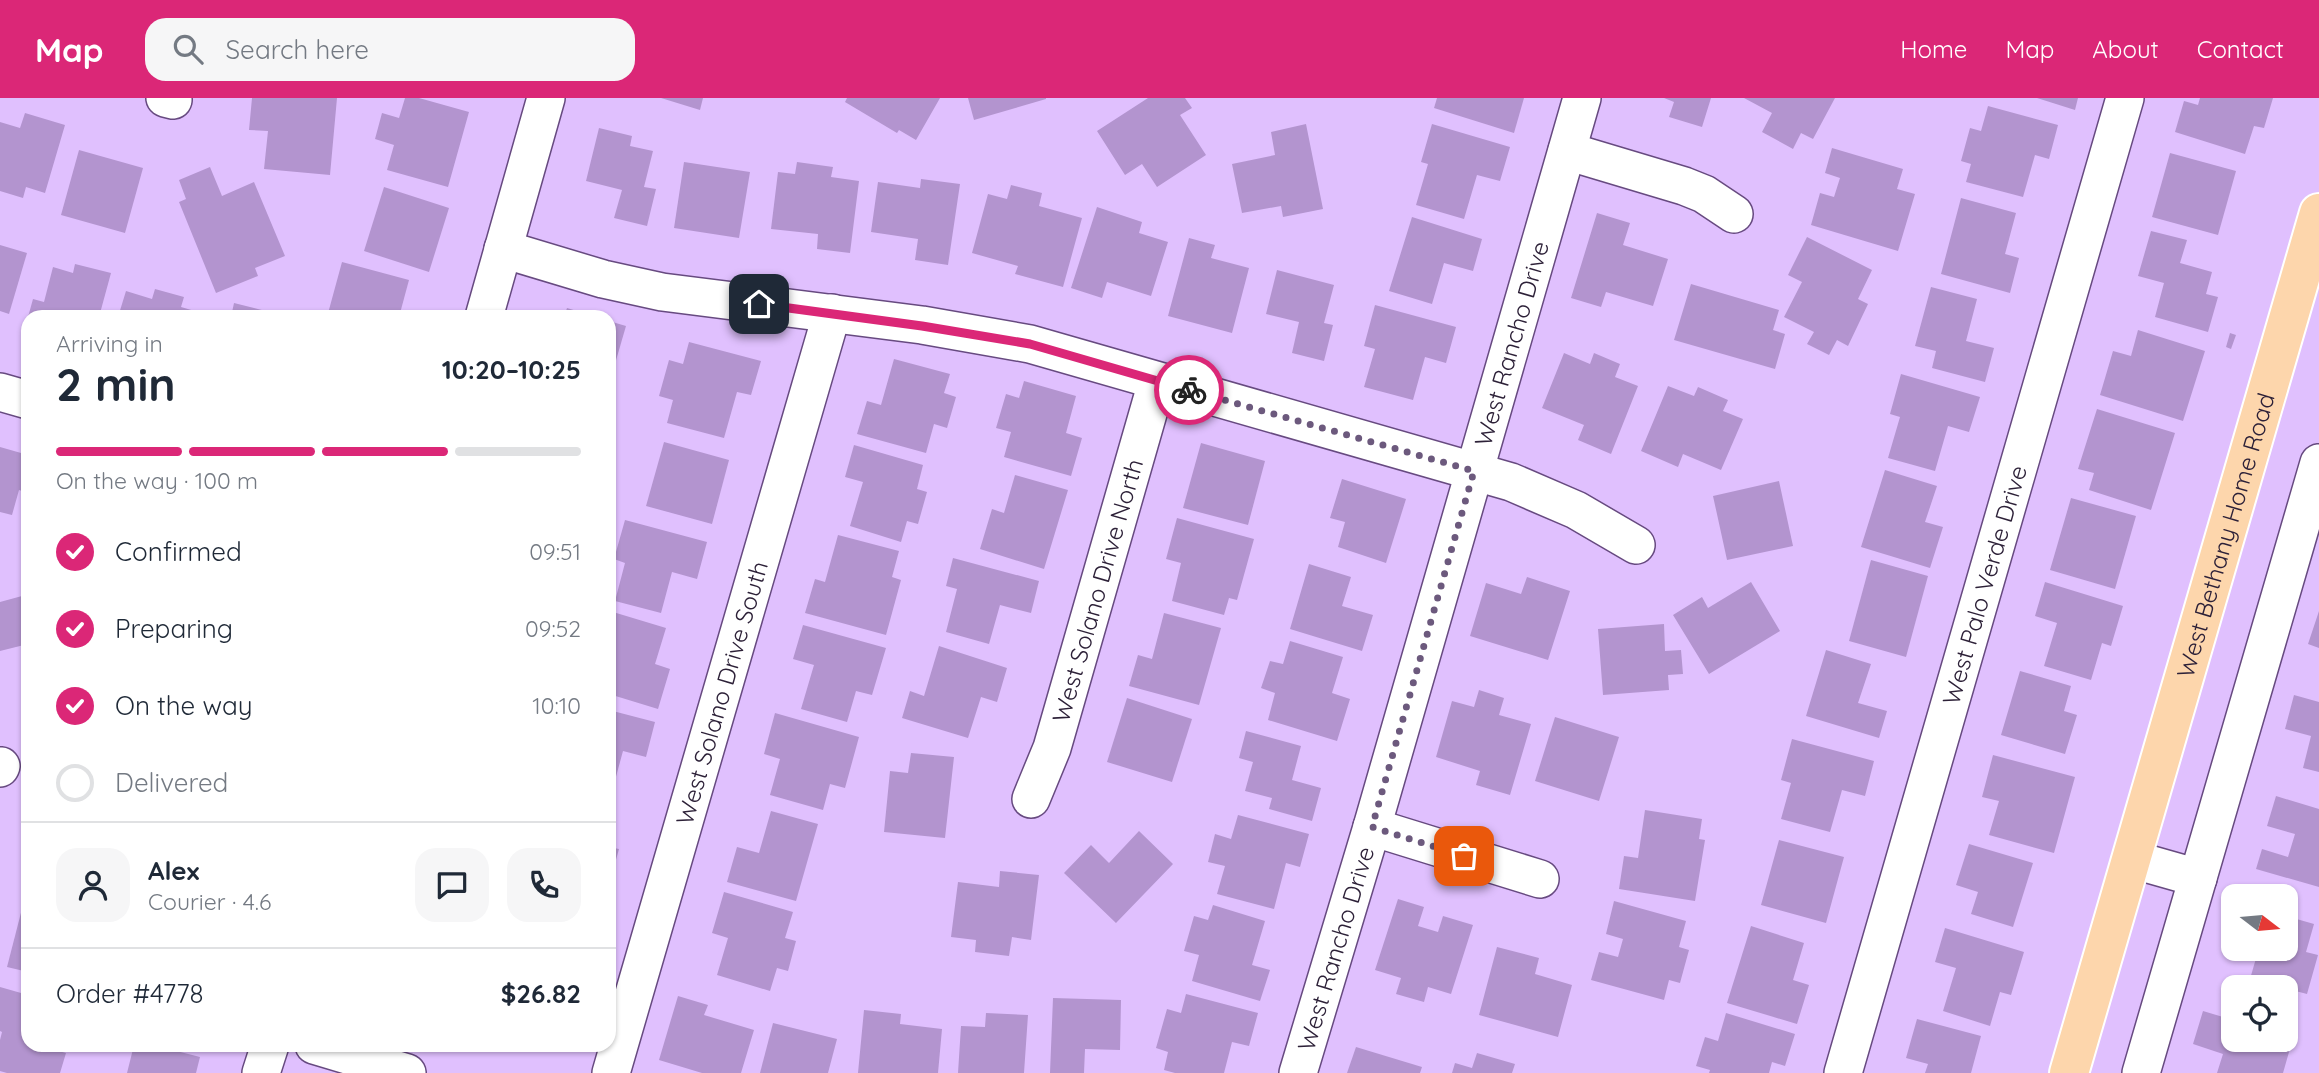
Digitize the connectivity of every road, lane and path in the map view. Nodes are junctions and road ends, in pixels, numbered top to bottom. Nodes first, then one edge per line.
1 (546, 98) edge
2 (1582, 98) edge
3 (2125, 98) edge
4 (1567, 151) junction
5 (2319, 213) edge
6 (1734, 214) dead end
7 (503, 248) junction
8 (486, 310) edge
9 (832, 313) junction
10 (1157, 382) junction
11 (0, 392) edge
12 (21, 398) edge
13 (2319, 463) edge
14 (1474, 471) junction
15 (1636, 545) dead end
16 (1031, 799) dead end
17 (1372, 827) junction
18 (2131, 859) junction
19 (2198, 878) junction
20 (1540, 879) dead end
21 (268, 1052) edge
22 (338, 1052) edge
23 (261, 1073) edge
24 (408, 1073) edge
25 (611, 1073) edge
26 (1298, 1073) edge
27 (1843, 1073) edge
28 (2069, 1073) edge
29 (2141, 1073) edge

1 - 7 street
2 - 4 street, West Rancho Drive
3 - 27 street, West Palo Verde Drive
4 - 6 street
4 - 14 street, West Rancho Drive
5 - 18 main road, West Bethany Home Road
7 - 8 street
7 - 9 street
9 - 10 street
9 - 25 street, West Solano Drive South
10 - 14 street
10 - 16 street, West Solano Drive North
11 - 12 street
13 - 19 street
14 - 15 street
14 - 17 street, West Rancho Drive
17 - 20 street
17 - 26 street, West Rancho Drive
18 - 19 street
18 - 28 main road, West Bethany Home Road
19 - 29 street
21 - 23 street
22 - 24 street

